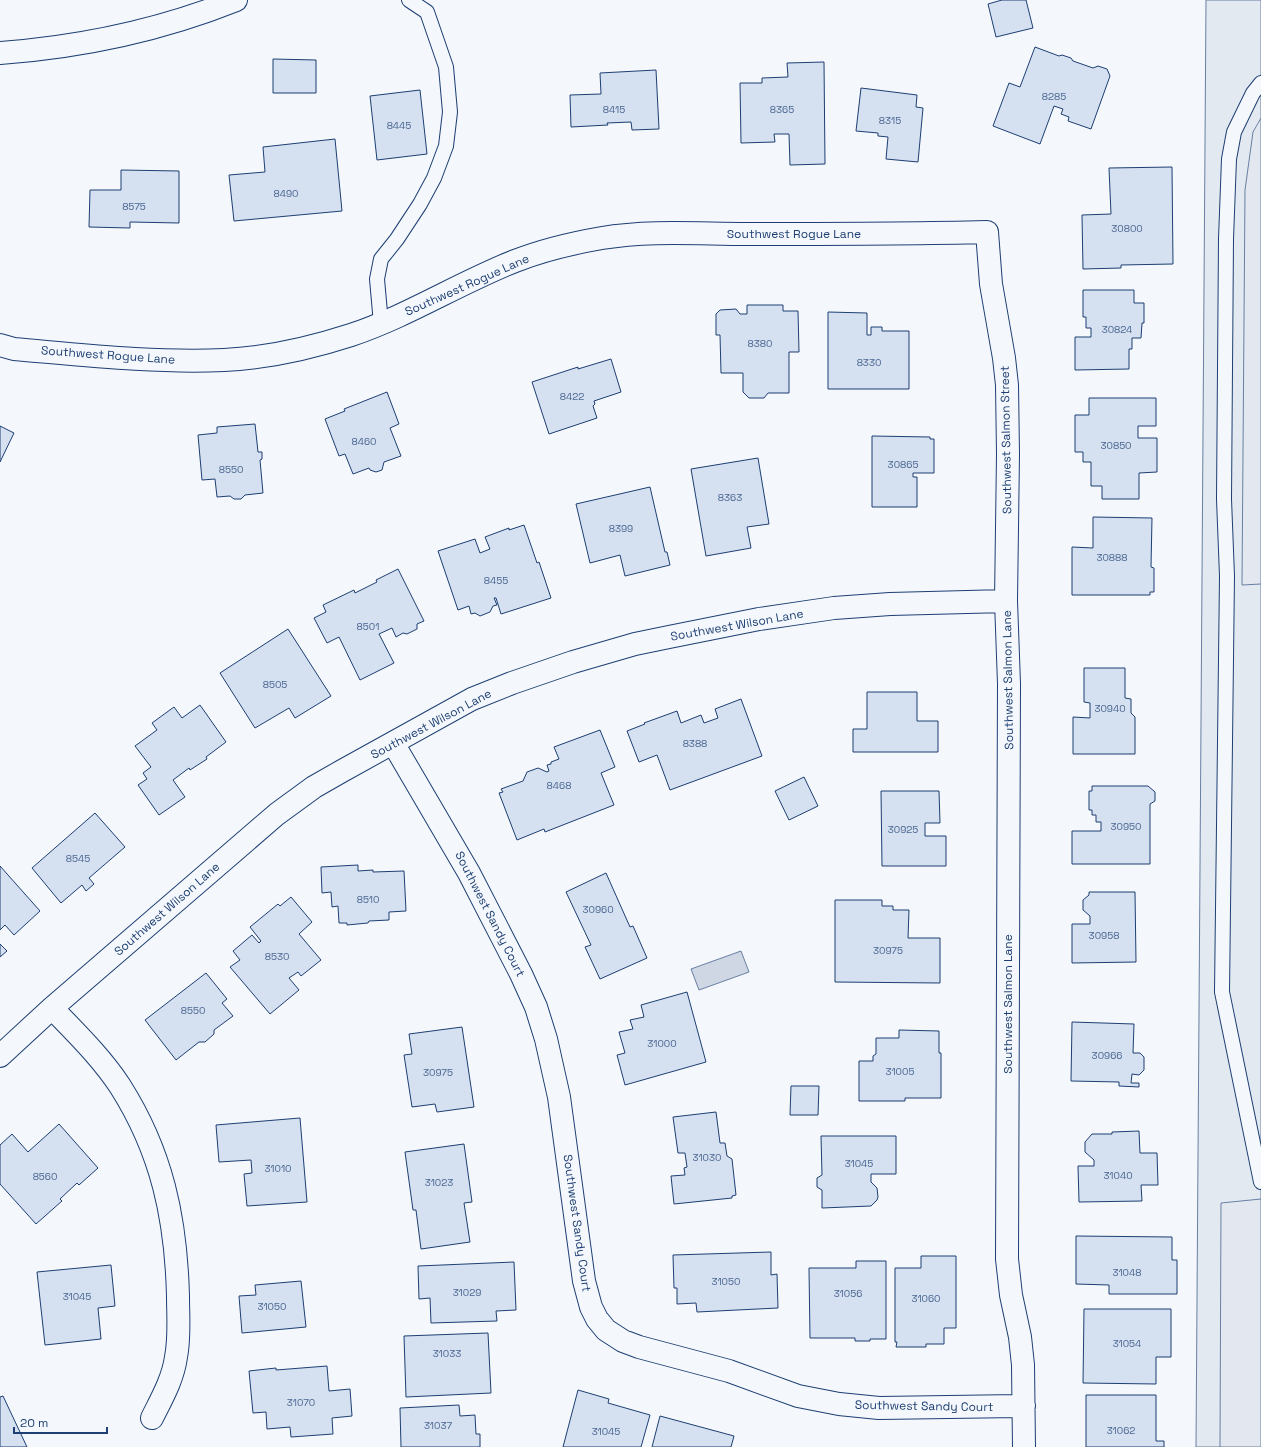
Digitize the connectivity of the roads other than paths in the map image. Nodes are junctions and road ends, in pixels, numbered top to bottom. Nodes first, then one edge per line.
1 (236, 0) edge
2 (409, 0) edge
3 (0, 53) edge
4 (1261, 83) edge
5 (987, 232) joint
6 (381, 324) junction
7 (0, 345) edge
8 (1006, 601) junction
9 (393, 743) junction
10 (52, 1008) junction
11 (0, 1056) edge
12 (1261, 1182) edge
13 (1024, 1406) junction
14 (152, 1418) dead end
15 (1024, 1447) edge

1 - 3 street
2 - 6 lane
4 - 12 lane
5 - 6 street, Southwest Rogue Lane
5 - 8 street, Southwest Salmon Street
6 - 7 street, Southwest Rogue Lane
8 - 9 street, Southwest Wilson Lane
8 - 13 street, Southwest Salmon Lane
9 - 10 street, Southwest Wilson Lane
9 - 13 street, Southwest Sandy Court
10 - 11 street, Southwest Wilson Lane
10 - 14 street
13 - 15 street, Southwest Salmon Lane

